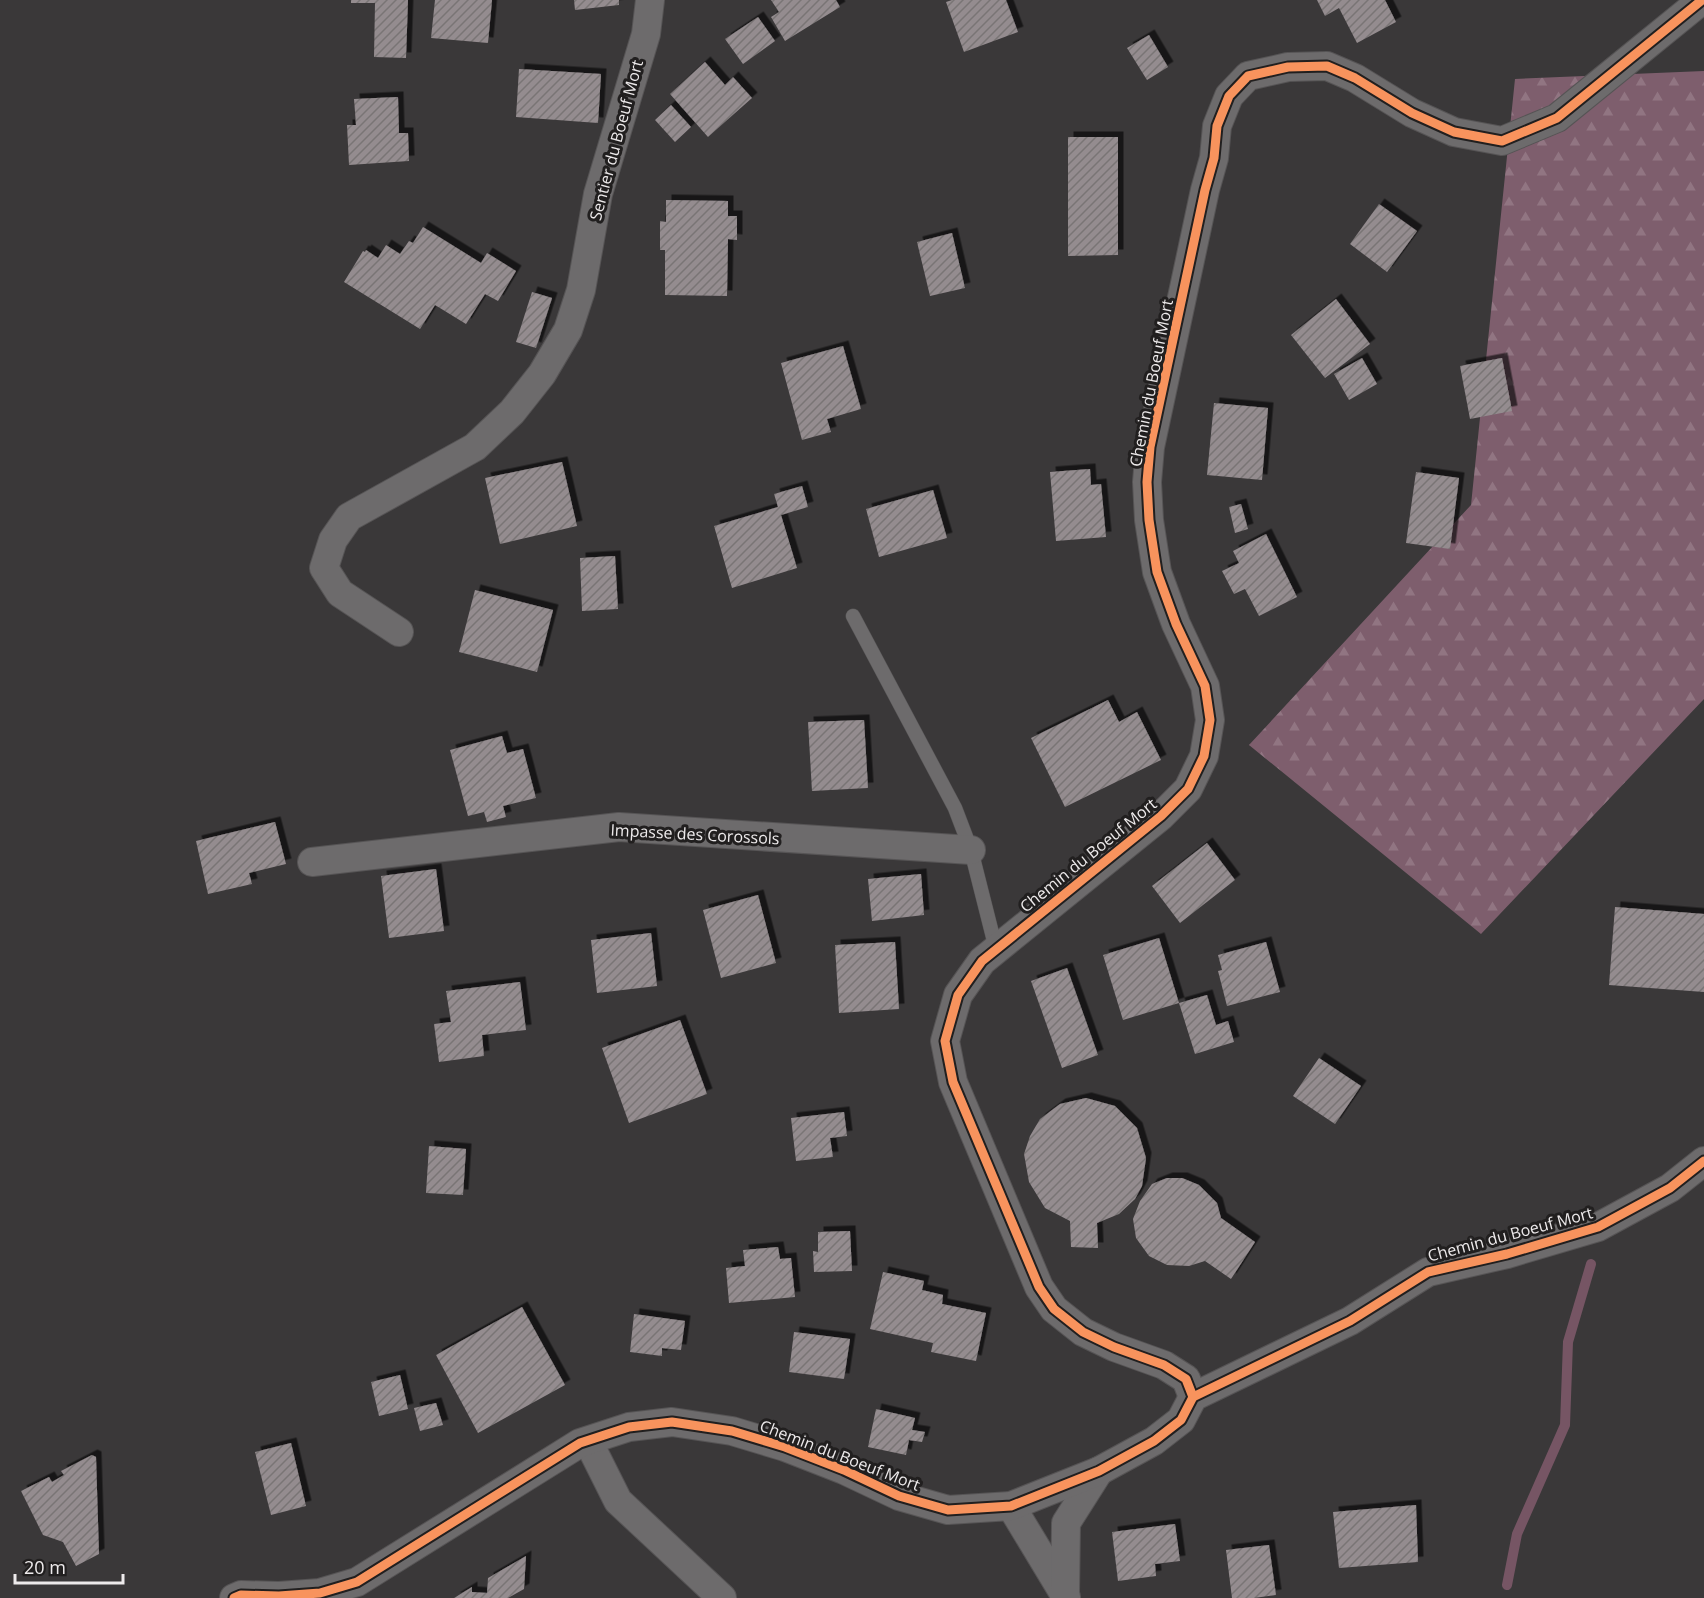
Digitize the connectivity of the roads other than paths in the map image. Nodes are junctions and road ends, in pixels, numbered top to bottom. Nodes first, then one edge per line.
1 (650, 0) edge
2 (1702, 0) edge
3 (853, 616) dead end
4 (399, 632) dead end
5 (971, 850) junction
6 (312, 862) dead end
7 (996, 949) junction
8 (1704, 1161) edge
9 (1193, 1398) junction
10 (588, 1441) junction
11 (1099, 1472) junction
12 (1011, 1506) junction
13 (1066, 1597) edge
14 (234, 1598) edge
15 (722, 1598) edge

1 - 4 street, Sentier du Boeuf Mort
2 - 7 street, Chemin du Boeuf Mort
3 - 5 lane
5 - 6 street, Impasse des Corossols
5 - 7 lane
7 - 9 street, Chemin du Boeuf Mort
8 - 9 street, Chemin du Boeuf Mort
9 - 11 street, Chemin du Boeuf Mort
10 - 12 street, Chemin du Boeuf Mort
10 - 14 street, Chemin du Boeuf Mort
10 - 15 street
11 - 12 street, Chemin du Boeuf Mort
11 - 13 street
12 - 13 street

